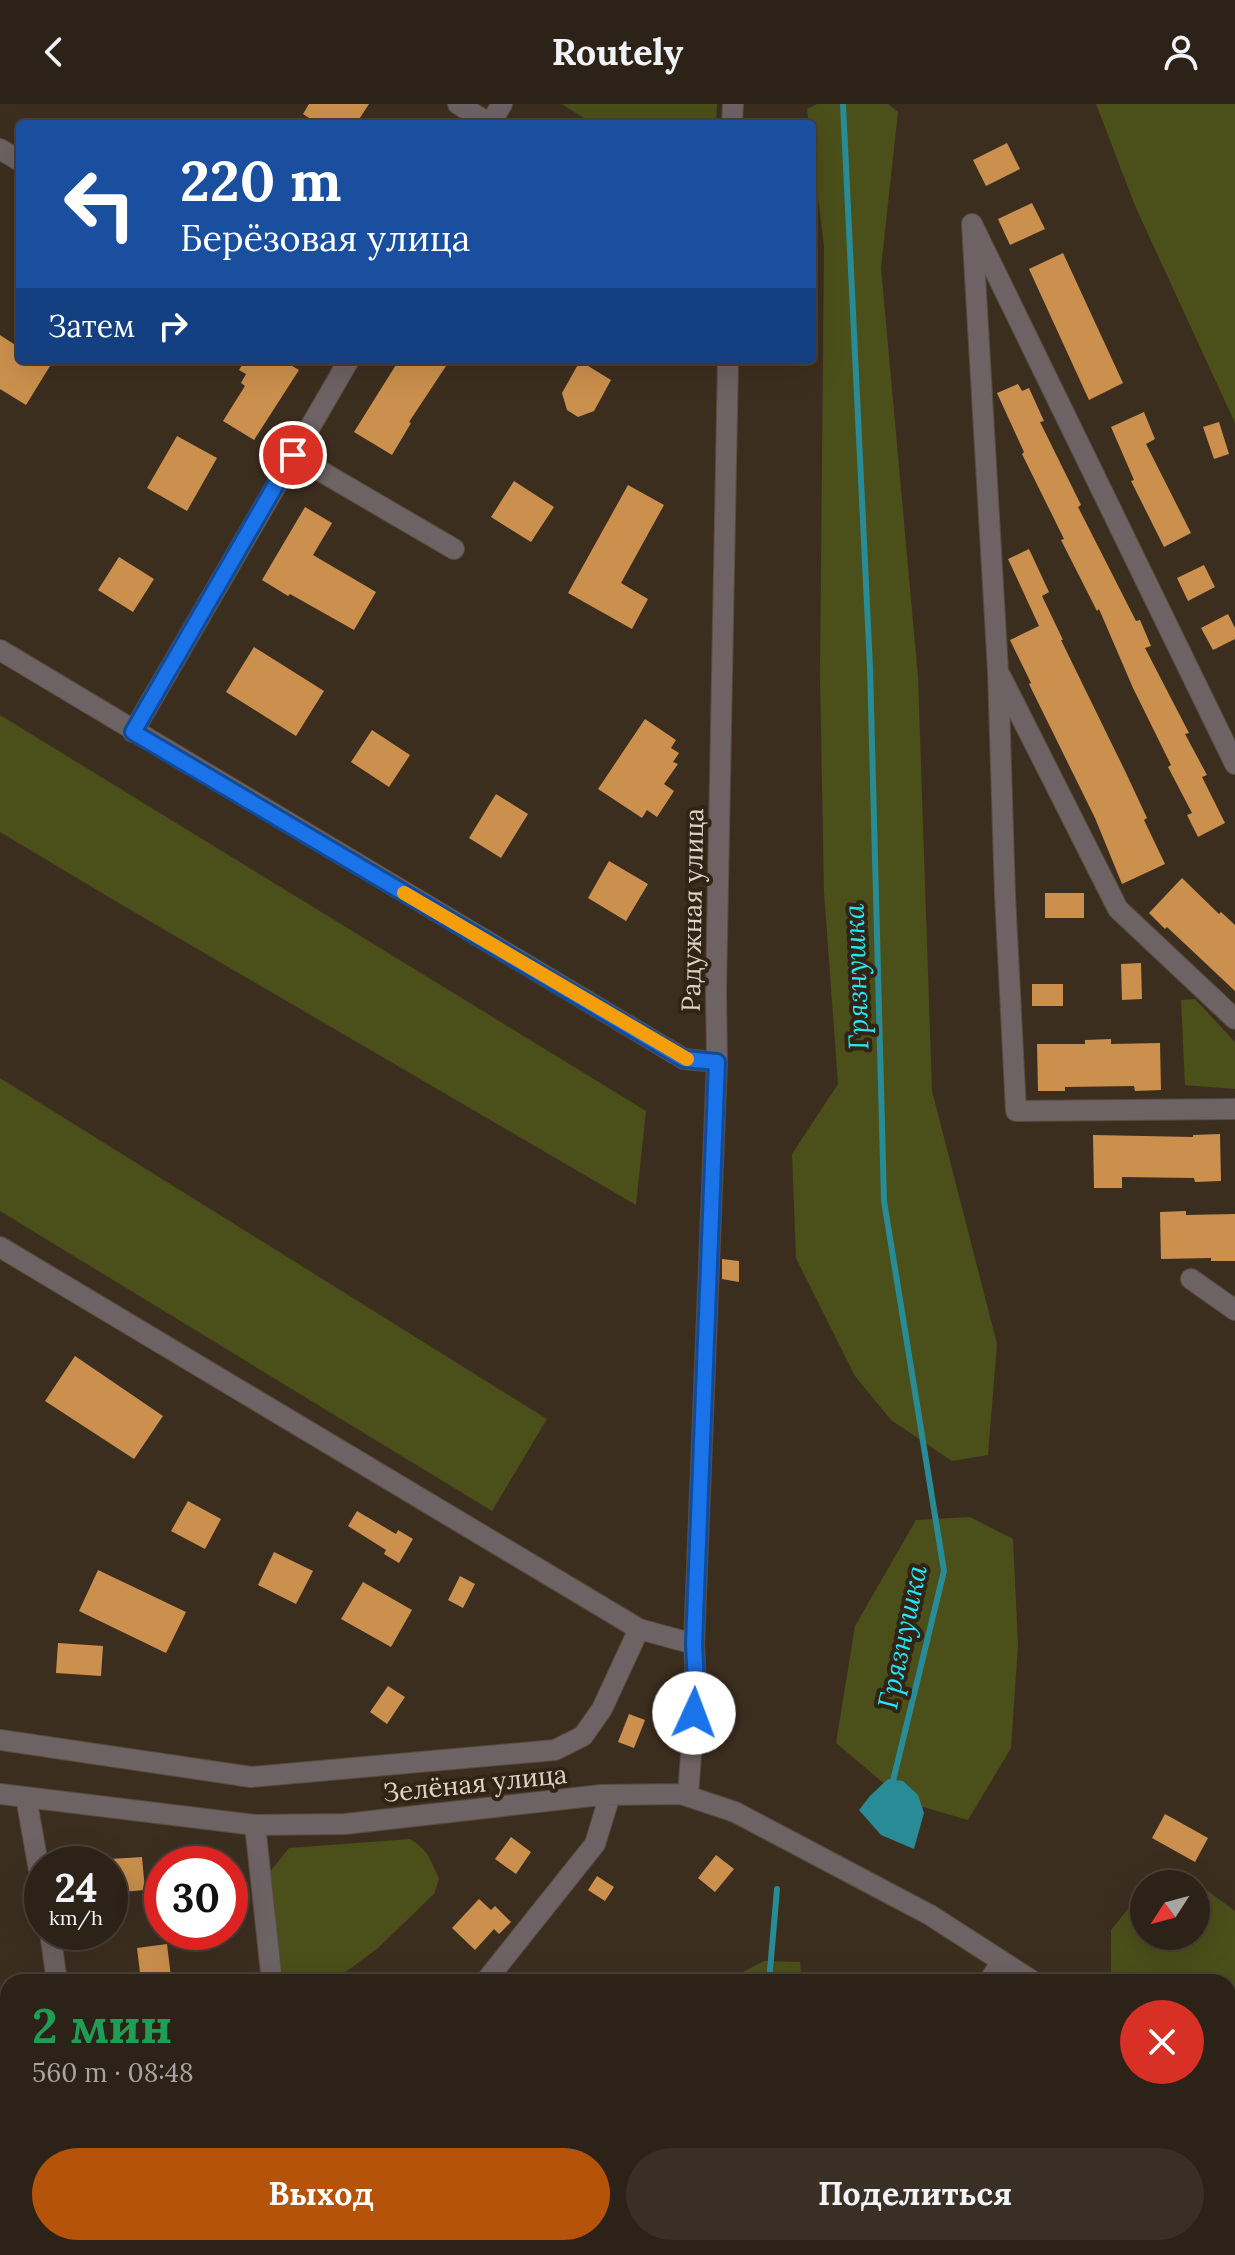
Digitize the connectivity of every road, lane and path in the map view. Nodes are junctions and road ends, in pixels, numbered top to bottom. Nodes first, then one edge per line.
1 (458, 104) edge
2 (484, 120) edge
3 (347, 364) edge
4 (728, 364) edge
5 (293, 455) junction
6 (454, 549) dead end
7 (0, 650) edge
8 (998, 671) junction
9 (133, 732) junction
10 (1235, 764) edge
11 (1235, 1019) edge
12 (717, 1062) junction
13 (1235, 1109) edge
14 (0, 1247) edge
15 (1191, 1279) dead end
16 (1235, 1310) edge
17 (639, 1629) junction
18 (694, 1644) junction
19 (0, 1740) edge
20 (0, 1794) edge
21 (610, 1795) junction
22 (688, 1796) junction
23 (26, 1797) junction
24 (255, 1825) junction
25 (35, 1846) edge
26 (53, 1950) edge
27 (1002, 1962) junction
28 (56, 1974) edge
29 (271, 1974) edge
30 (491, 1974) edge
31 (994, 1974) edge
32 (1021, 1974) edge

1 - 2 street
3 - 5 street
4 - 12 street, Радужная улица
5 - 6 street
5 - 9 street
7 - 9 street
8 - 10 street
8 - 11 street
8 - 13 street
9 - 12 street
12 - 18 street, Радужная улица
14 - 17 street
15 - 16 street
17 - 18 street
17 - 19 street
18 - 22 street, Радужная улица
20 - 23 street, Зелёная улица
21 - 22 street, Зелёная улица
21 - 24 street, Зелёная улица
21 - 30 street
22 - 27 street, Зелёная улица
23 - 24 street, Зелёная улица
23 - 25 street
24 - 29 street
26 - 28 street
27 - 31 street
27 - 32 street, Зелёная улица

